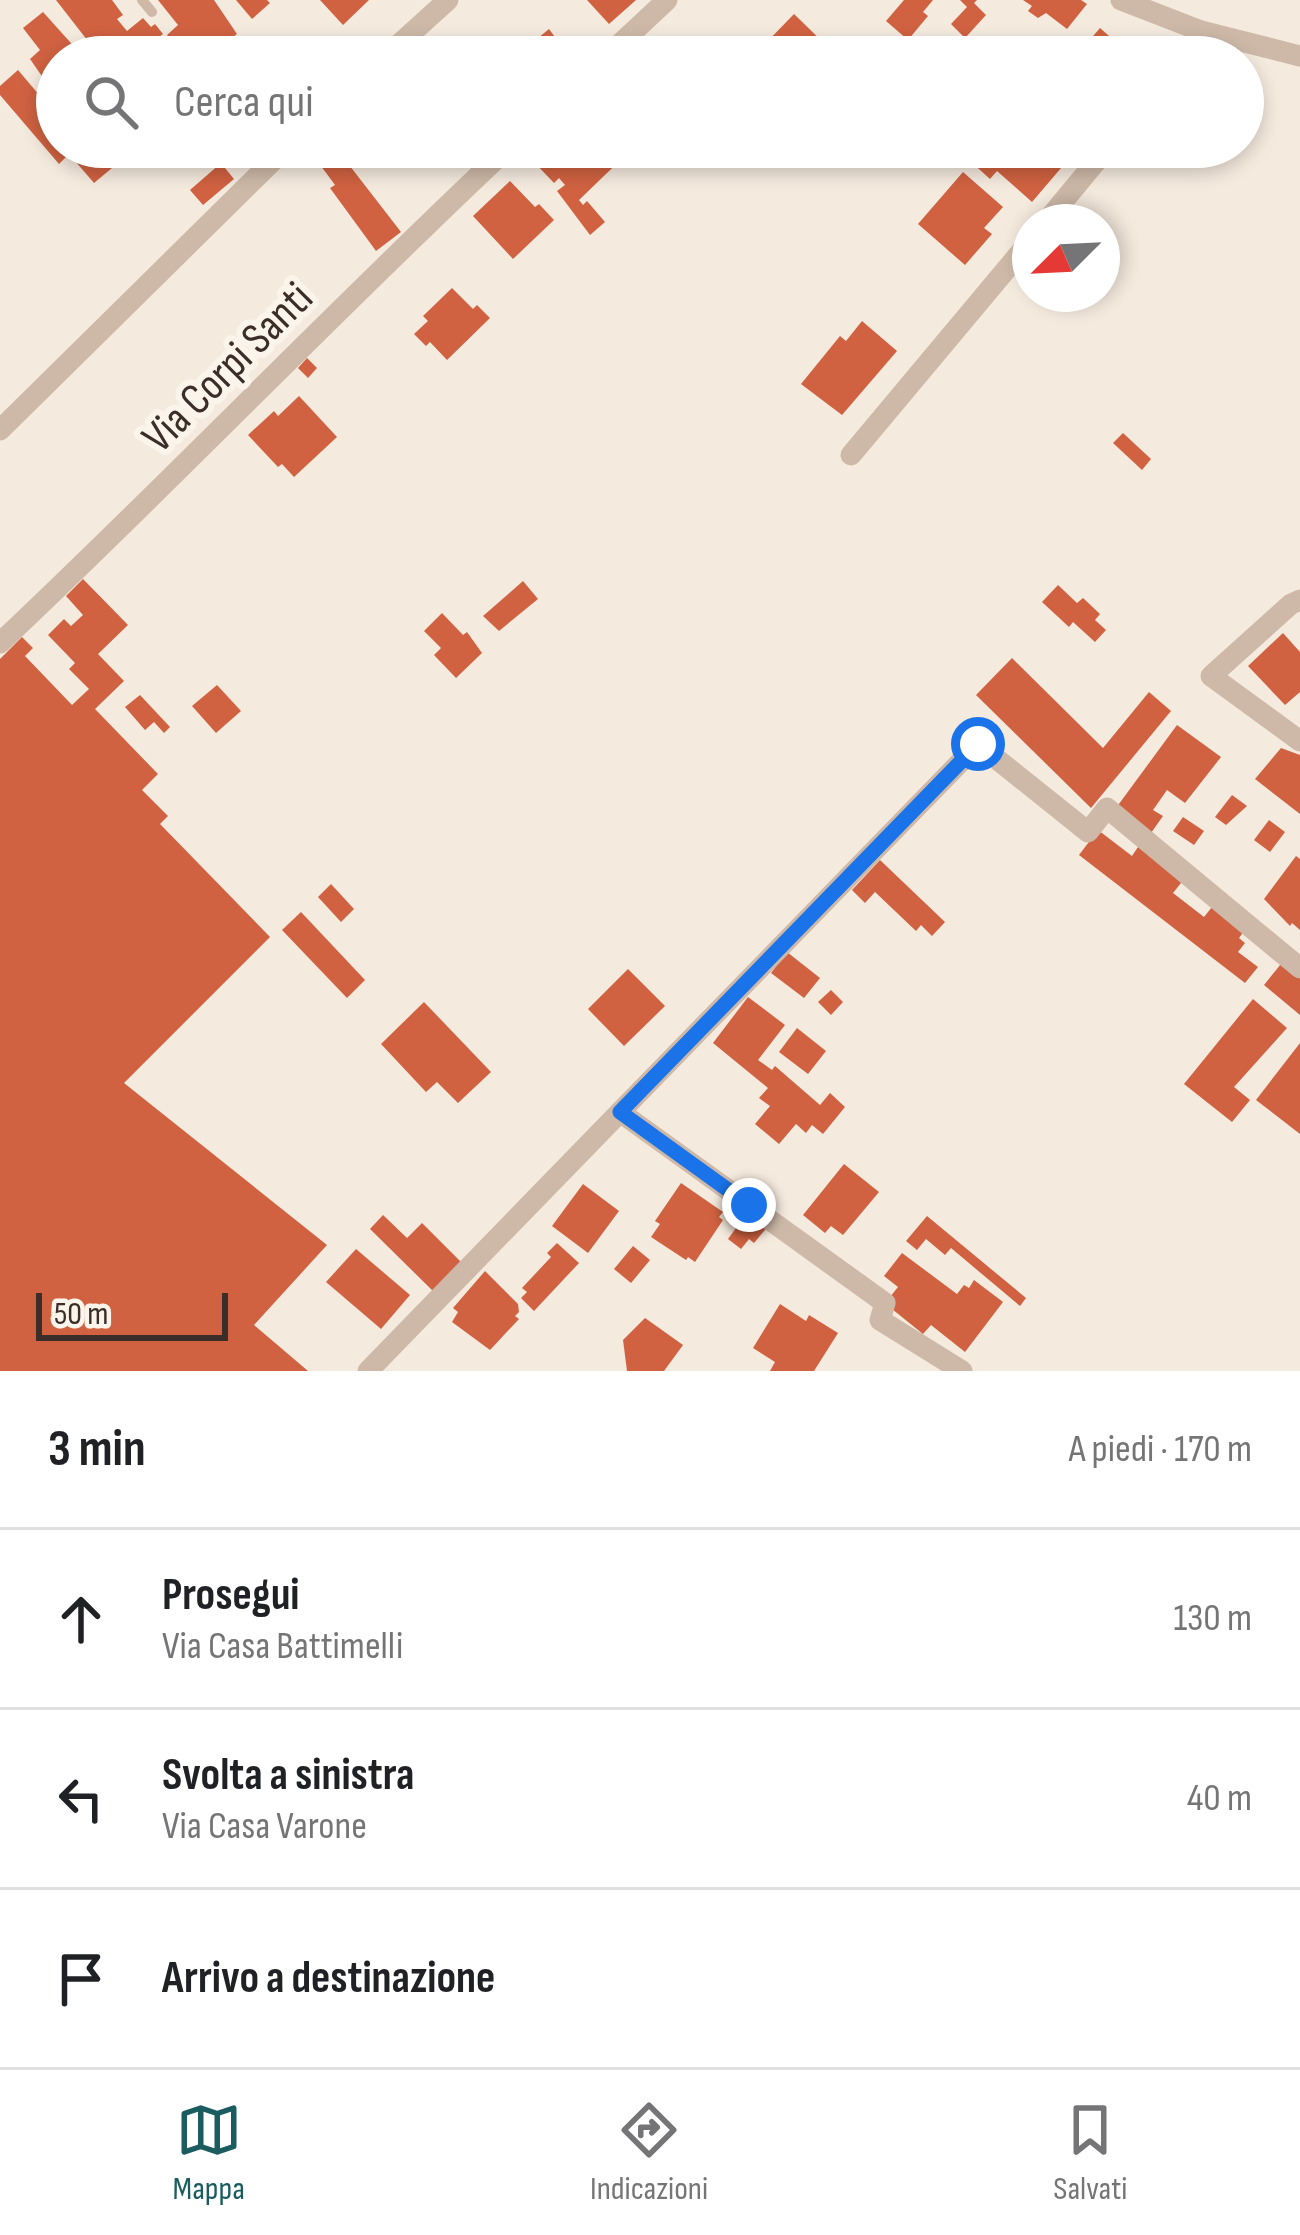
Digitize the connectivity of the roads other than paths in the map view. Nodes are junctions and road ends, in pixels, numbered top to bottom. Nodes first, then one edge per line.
1 (142, 0) edge
2 (448, 0) edge
3 (667, 0) edge
4 (1121, 0) edge
5 (152, 12) dead end
6 (1201, 32) junction
7 (408, 36) edge
8 (628, 36) edge
9 (1198, 36) edge
10 (1218, 36) edge
11 (1264, 47) edge
12 (1300, 56) edge
13 (266, 168) edge
14 (486, 168) edge
15 (1091, 168) edge
16 (1061, 204) edge
17 (1012, 263) edge
18 (0, 430) edge
19 (851, 455) dead end
20 (1300, 600) edge
21 (0, 643) edge
22 (1300, 741) edge
23 (1300, 968) edge
24 (620, 1112) junction
25 (368, 1371) edge
26 (962, 1371) edge

1 - 5 lane
2 - 7 street
3 - 8 street
4 - 6 street
6 - 9 street
6 - 10 street
11 - 12 street
13 - 18 street
14 - 21 street, Via Corpi Santi
15 - 16 street
17 - 19 street
20 - 22 street
23 - 24 street
24 - 25 street
24 - 26 street

